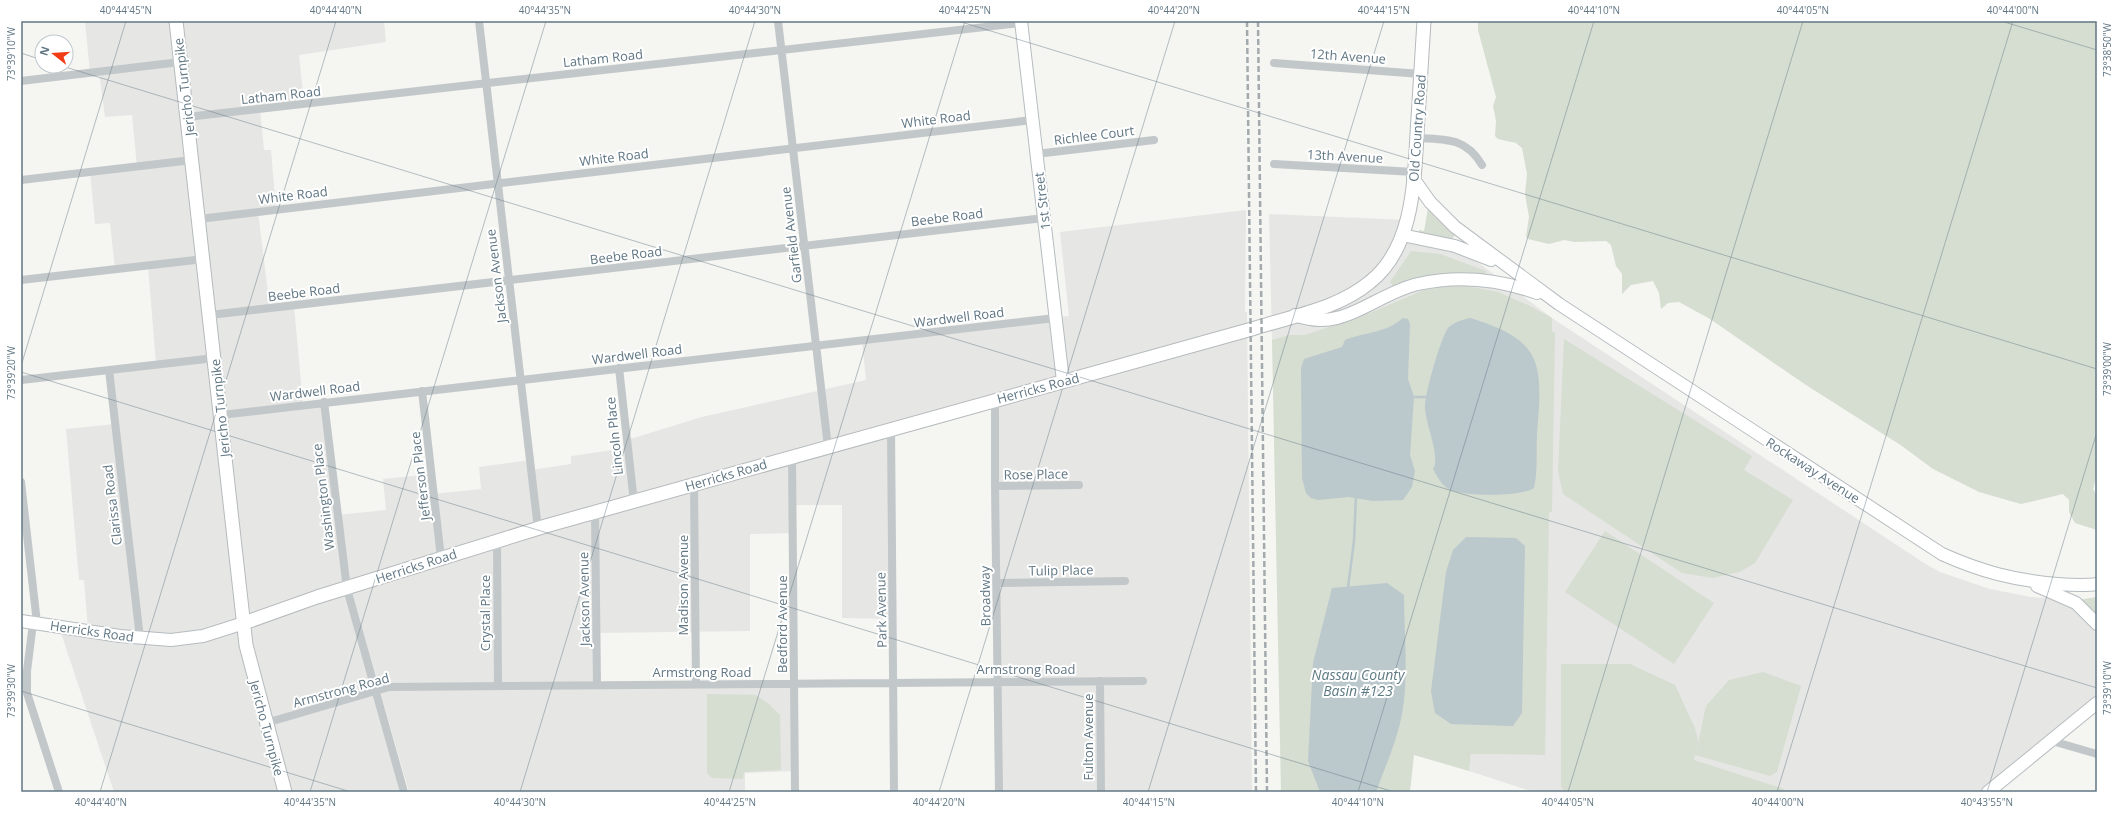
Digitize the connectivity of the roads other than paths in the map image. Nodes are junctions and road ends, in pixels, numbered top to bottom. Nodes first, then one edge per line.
1 (176, 21) edge
2 (479, 21) edge
3 (778, 21) edge
4 (1424, 21) edge
5 (1021, 22) edge
6 (782, 50) junction
7 (180, 62) junction
8 (1274, 63) dead end
9 (1421, 74) junction
10 (21, 81) edge
11 (486, 84) junction
12 (187, 117) junction
13 (1032, 120) junction
14 (1417, 138) junction
15 (1154, 140) dead end
16 (793, 148) junction
17 (1036, 154) junction
18 (192, 160) junction
19 (1274, 164) dead end
20 (1482, 165) dead end
21 (1414, 175) junction
22 (21, 180) edge
23 (497, 182) junction
24 (1044, 218) junction
25 (199, 219) junction
26 (1402, 235) junction
27 (805, 246) junction
28 (204, 259) junction
29 (1514, 271) junction
30 (21, 280) edge
31 (509, 281) junction
32 (1550, 297) junction
33 (210, 315) junction
34 (1295, 315) junction
35 (1055, 318) junction
36 (816, 345) junction
37 (215, 358) junction
38 (619, 368) junction
39 (108, 370) junction
40 (520, 379) junction
41 (21, 380) edge
42 (1063, 381) junction
43 (422, 391) junction
44 (995, 399) junction
45 (324, 402) junction
46 (221, 415) junction
47 (891, 429) junction
48 (828, 447) junction
49 (792, 457) junction
50 (21, 482) edge
51 (694, 485) junction
52 (1078, 485) dead end
53 (994, 486) junction
54 (634, 502) junction
55 (595, 513) junction
56 (538, 529) junction
57 (497, 541) junction
58 (441, 558) junction
59 (1125, 580) dead end
60 (2025, 581) junction
61 (997, 583) junction
62 (2097, 584) edge
63 (347, 589) junction
64 (30, 622) edge
65 (244, 622) junction
66 (2097, 624) edge
67 (140, 638) junction
68 (998, 681) junction
69 (1100, 681) junction
70 (1143, 681) dead end
71 (894, 682) junction
72 (794, 683) junction
73 (696, 684) junction
74 (597, 685) junction
75 (498, 686) junction
76 (376, 690) junction
77 (2097, 703) edge
78 (266, 723) junction
79 (2052, 741) junction
80 (2097, 754) edge
81 (59, 792) edge
82 (285, 792) edge
83 (404, 792) edge
84 (795, 792) edge
85 (894, 792) edge
86 (999, 792) edge
87 (1101, 792) edge
88 (1988, 792) edge

1 - 7 main road, Jericho Turnpike
2 - 11 street, Jackson Avenue
3 - 6 street, Garfield Avenue
4 - 9 main road, Old Country Road
5 - 6 street, Latham Road
5 - 13 main road, 1st Street
6 - 11 street, Latham Road
6 - 16 street, Garfield Avenue
7 - 10 street
7 - 12 main road, Jericho Turnpike
8 - 9 street, 12th Avenue
9 - 14 main road, Old Country Road
11 - 12 street, Latham Road
11 - 23 street, Jackson Avenue
12 - 18 main road, Jericho Turnpike
13 - 16 street, White Road
13 - 17 main road, 1st Street
14 - 20 street
14 - 21 main road, Old Country Road
15 - 17 street, Richlee Court
16 - 23 street, White Road
16 - 27 street, Garfield Avenue
17 - 24 main road, 1st Street
18 - 22 street
18 - 25 main road, Jericho Turnpike
19 - 21 street, 13th Avenue
21 - 26 main road, Old Country Road
21 - 29 main road, Rockaway Avenue
23 - 25 street, White Road
23 - 31 street, Jackson Avenue
24 - 27 street, Beebe Road
24 - 35 main road, 1st Street
25 - 28 main road, Jericho Turnpike
26 - 29 main road, Rockaway Avenue
26 - 34 main road, Herricks Road
27 - 31 street, Beebe Road
27 - 36 street, Garfield Avenue
28 - 30 street
28 - 33 main road, Jericho Turnpike
29 - 32 main road, Rockaway Avenue
31 - 33 street, Beebe Road
31 - 40 street, Jackson Avenue
32 - 34 main road, Rockaway Avenue
32 - 60 main road, Rockaway Avenue
33 - 37 main road, Jericho Turnpike
34 - 42 main road, Herricks Road
35 - 36 street, Wardwell Road
35 - 42 main road, 1st Street
36 - 38 street, Wardwell Road
36 - 48 street, Garfield Avenue
37 - 39 street
37 - 46 main road, Jericho Turnpike
38 - 40 street, Wardwell Road
38 - 54 street, Lincoln Place
39 - 41 street
39 - 67 street, Clarissa Road
40 - 43 street, Wardwell Road
40 - 56 street, Jackson Avenue
42 - 44 main road, Herricks Road
43 - 45 street, Wardwell Road
43 - 58 street, Jefferson Place
44 - 47 main road, Herricks Road
44 - 53 street, Broadway
45 - 46 street, Wardwell Road
45 - 63 street, Washington Place
46 - 65 main road, Jericho Turnpike
47 - 48 main road, Herricks Road
47 - 71 street, Park Avenue
48 - 49 main road, Herricks Road
49 - 51 main road, Herricks Road
49 - 72 street, Bedford Avenue
50 - 64 street
51 - 54 main road, Herricks Road
51 - 73 street, Madison Avenue
52 - 53 street, Rose Place
53 - 61 street, Broadway
54 - 55 main road, Herricks Road
55 - 56 main road, Herricks Road
55 - 74 street, Jackson Avenue
56 - 57 main road, Herricks Road
57 - 58 main road, Herricks Road
57 - 75 street, Crystal Place
58 - 63 main road, Herricks Road
59 - 61 street, Tulip Place
60 - 62 main road, Rockaway Avenue
60 - 66 main road
61 - 68 street, Broadway
63 - 65 main road, Herricks Road
63 - 76 street, Washington Place
64 - 67 main road, Herricks Road
64 - 81 street
65 - 67 main road, Herricks Road
65 - 78 main road, Jericho Turnpike
68 - 69 street, Armstrong Road
68 - 71 street, Armstrong Road
68 - 86 street, Broadway
69 - 70 street, Armstrong Road
69 - 87 street, Fulton Avenue
71 - 72 street, Armstrong Road
71 - 85 street, Park Avenue
72 - 73 street, Armstrong Road
72 - 84 street, Bedford Avenue
73 - 74 street, Armstrong Road
74 - 75 street, Armstrong Road
75 - 76 street, Armstrong Road
76 - 78 street, Armstrong Road
76 - 83 street, Washington Place
77 - 79 main road
78 - 82 main road, Jericho Turnpike
79 - 80 street
79 - 88 main road

